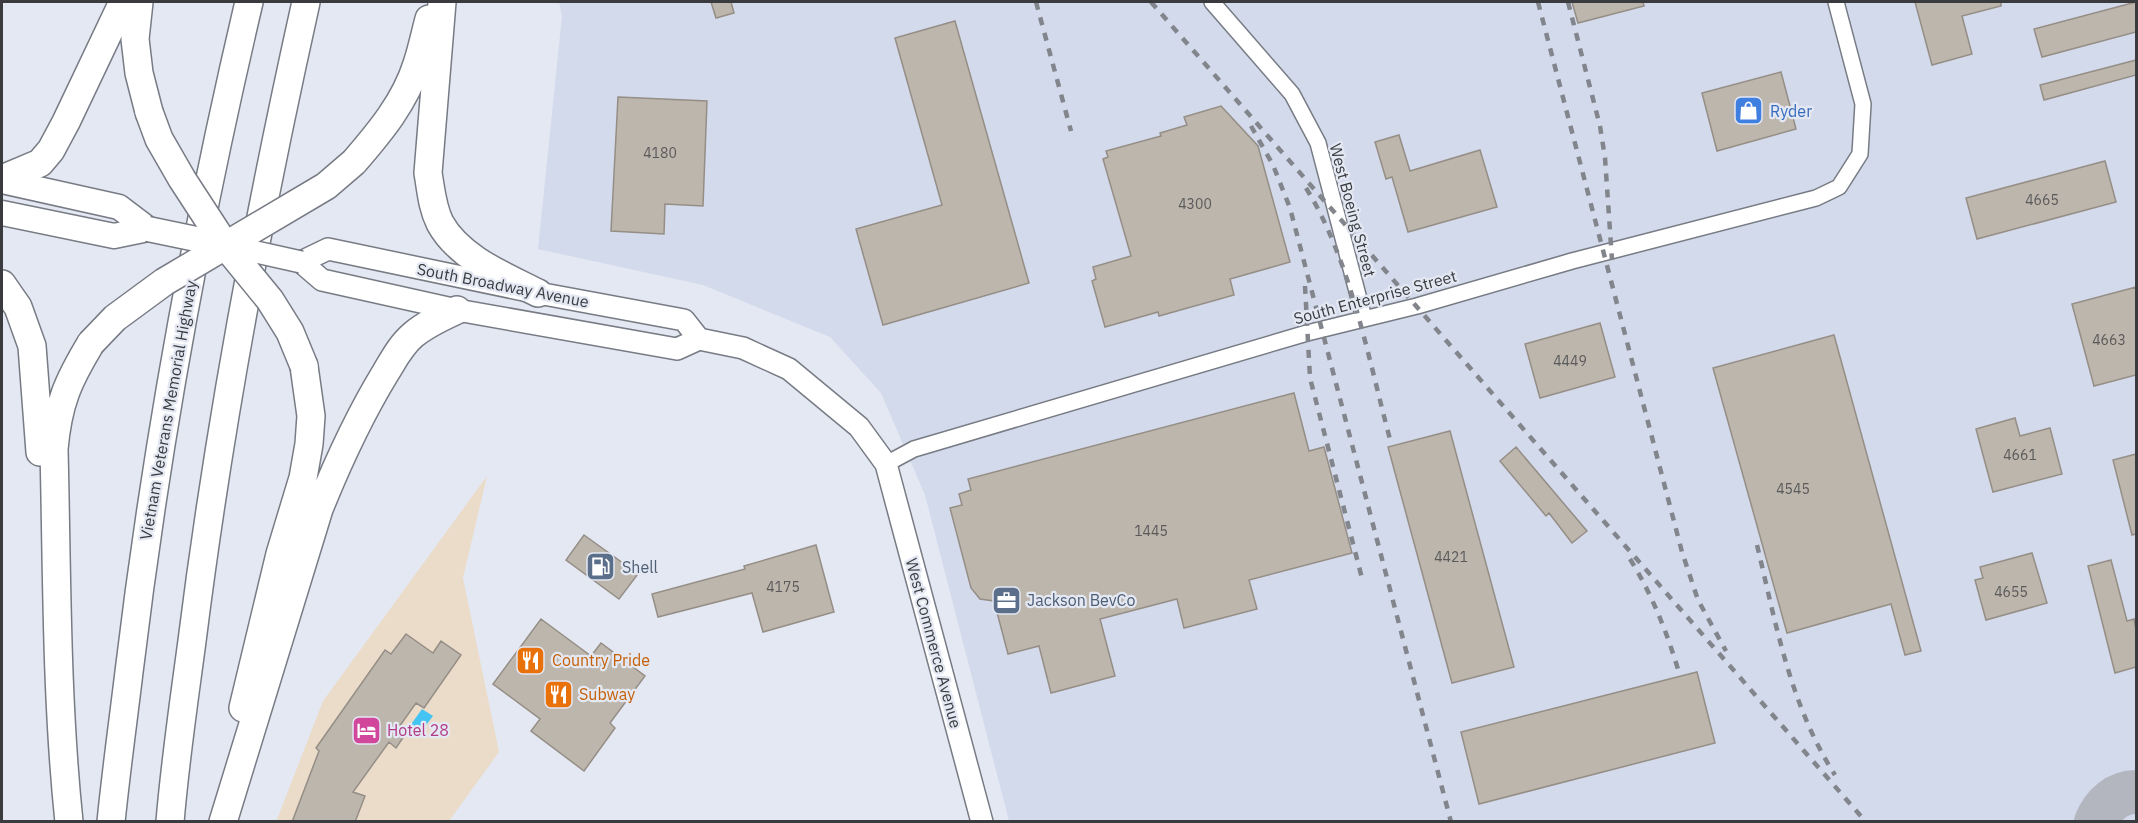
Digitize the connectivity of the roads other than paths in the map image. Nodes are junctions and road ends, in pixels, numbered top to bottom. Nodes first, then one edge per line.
1 (123, 2) edge
2 (139, 2) edge
3 (249, 2) edge
4 (306, 2) edge
5 (432, 2) edge
6 (442, 2) edge
7 (1212, 2) edge
8 (1836, 2) edge
9 (2, 180) edge
10 (2, 213) edge
11 (148, 229) junction
12 (225, 244) junction
13 (301, 262) junction
14 (2, 284) edge
15 (538, 292) junction
16 (457, 310) junction
17 (1364, 318) junction
18 (699, 339) junction
19 (886, 464) junction
20 (59, 667) junction
21 (69, 822) edge
22 (111, 822) edge
23 (170, 822) edge
24 (222, 822) edge
25 (982, 822) edge

1 - 9 highway
2 - 12 highway, bridge
3 - 22 highway, Vietnam Veterans Memorial Highway
4 - 23 highway
5 - 12 highway, bridge
6 - 15 highway
7 - 17 street, West Boeing Street
8 - 17 street, South Enterprise Street
9 - 11 main road, South Broadway Avenue
10 - 11 main road, South Broadway Avenue
11 - 12 main road, South Broadway Avenue, bridge
12 - 13 street, South Broadway Avenue, bridge
12 - 20 highway, bridge
12 - 24 highway, bridge
13 - 15 street, South Broadway Avenue
13 - 16 street, South Broadway Avenue
14 - 20 highway
15 - 18 street, South Broadway Avenue
16 - 18 street, South Broadway Avenue
16 - 24 highway
17 - 19 street, South Enterprise Street
18 - 19 street, South Broadway Avenue
19 - 25 street, West Commerce Avenue
20 - 21 highway

